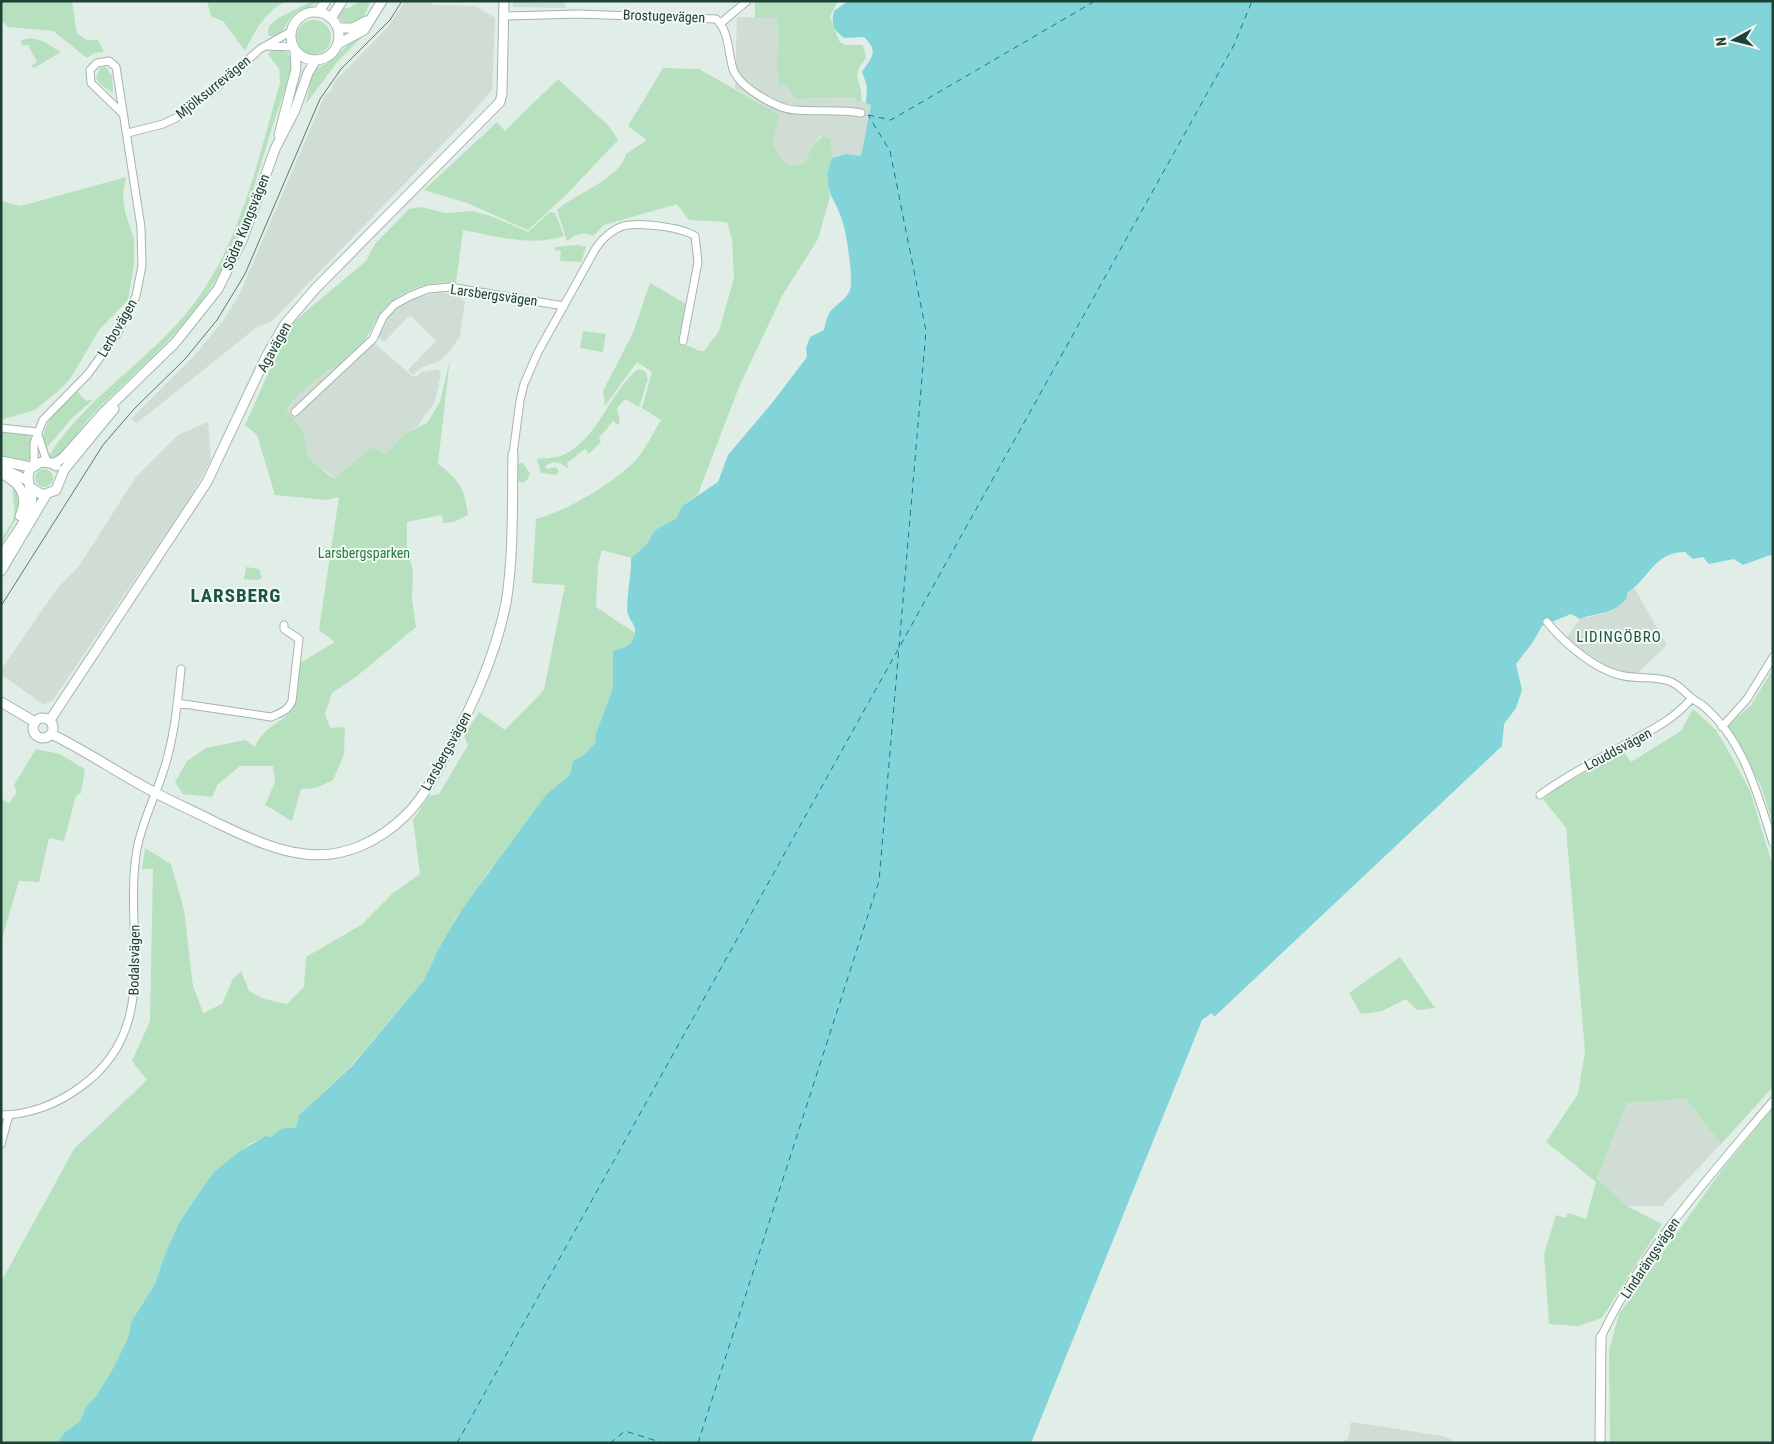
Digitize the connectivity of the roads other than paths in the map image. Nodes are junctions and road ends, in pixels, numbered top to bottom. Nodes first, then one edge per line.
1 (326, 1) edge
2 (342, 1) edge
3 (376, 1) edge
4 (382, 1) edge
5 (504, 1) edge
6 (747, 1) edge
7 (318, 12) junction
8 (504, 16) junction
9 (331, 18) junction
10 (721, 24) junction
11 (338, 28) junction
12 (290, 32) junction
13 (338, 44) junction
14 (268, 46) junction
15 (294, 49) junction
16 (315, 61) junction
17 (123, 114) junction
18 (861, 114) dead end
19 (128, 133) junction
20 (275, 149) junction
21 (564, 306) junction
22 (684, 341) dead end
23 (135, 384) junction
24 (295, 412) dead end
25 (1, 428) edge
26 (37, 432) junction
27 (514, 454) joint
28 (1, 461) edge
29 (50, 463) junction
30 (32, 466) junction
31 (1, 468) edge
32 (1, 473) edge
33 (60, 478) junction
34 (29, 484) junction
35 (46, 495) junction
36 (2, 555) edge
37 (1, 571) edge
38 (1547, 622) dead end
39 (284, 624) dead end
40 (1773, 657) edge
41 (182, 669) dead end
42 (1691, 699) junction
43 (1, 702) edge
44 (177, 704) junction
45 (50, 720) junction
46 (34, 722) junction
47 (1722, 727) junction
48 (52, 734) junction
49 (154, 792) junction
50 (1540, 795) dead end
51 (1773, 843) edge
52 (1773, 1101) edge
53 (5, 1115) edge
54 (1, 1144) edge
55 (1601, 1337) joint
56 (1600, 1443) edge

1 - 7 street
2 - 9 street
3 - 11 street
4 - 13 street
5 - 8 street, Agavägen
6 - 10 street
7 - 9 street
7 - 12 street
8 - 10 street, Brostugevägen
8 - 45 street, Agavägen
9 - 11 street
10 - 18 street, Brostugevägen
11 - 13 street
12 - 14 street, Mjölksurrevägen
12 - 15 street, Södra Kungsvägen
13 - 16 street
14 - 15 street
14 - 19 street, Mjölksurrevägen
15 - 16 street
15 - 20 street, Södra Kungsvägen
16 - 20 street, Södra Kungsvägen
17 - 17 street, Lerbovägen
17 - 19 street, Lerbovägen
19 - 26 street, Lerbovägen
20 - 23 street, Södra Kungsvägen
21 - 22 street, Larsbergsvägen
21 - 24 street, Larsbergsvägen
21 - 27 street, Larsbergsvägen
23 - 29 street, Södra Kungsvägen
23 - 33 street, Södra Kungsvägen
25 - 26 street
26 - 29 street
26 - 30 street, Lerbovägen
27 - 49 street, Larsbergsvägen
28 - 30 street
29 - 30 street, Södra Kungsvägen
29 - 33 street
30 - 34 street
31 - 34 street
32 - 36 street
33 - 35 street, Södra Kungsvägen
34 - 35 street
34 - 36 street
35 - 37 street, Södra Kungsvägen
38 - 42 street
39 - 44 street
40 - 47 street
41 - 44 street, Bodalsvägen
42 - 47 street
42 - 50 street, Louddsvägen
43 - 46 street
44 - 49 street, Bodalsvägen
45 - 46 street
45 - 48 street
46 - 48 street
47 - 51 street
48 - 49 street, Larsbergsvägen
49 - 53 street, Bodalsvägen
52 - 55 street, Lindarängsvägen
53 - 54 street
55 - 56 street, Lindarängsvägen

